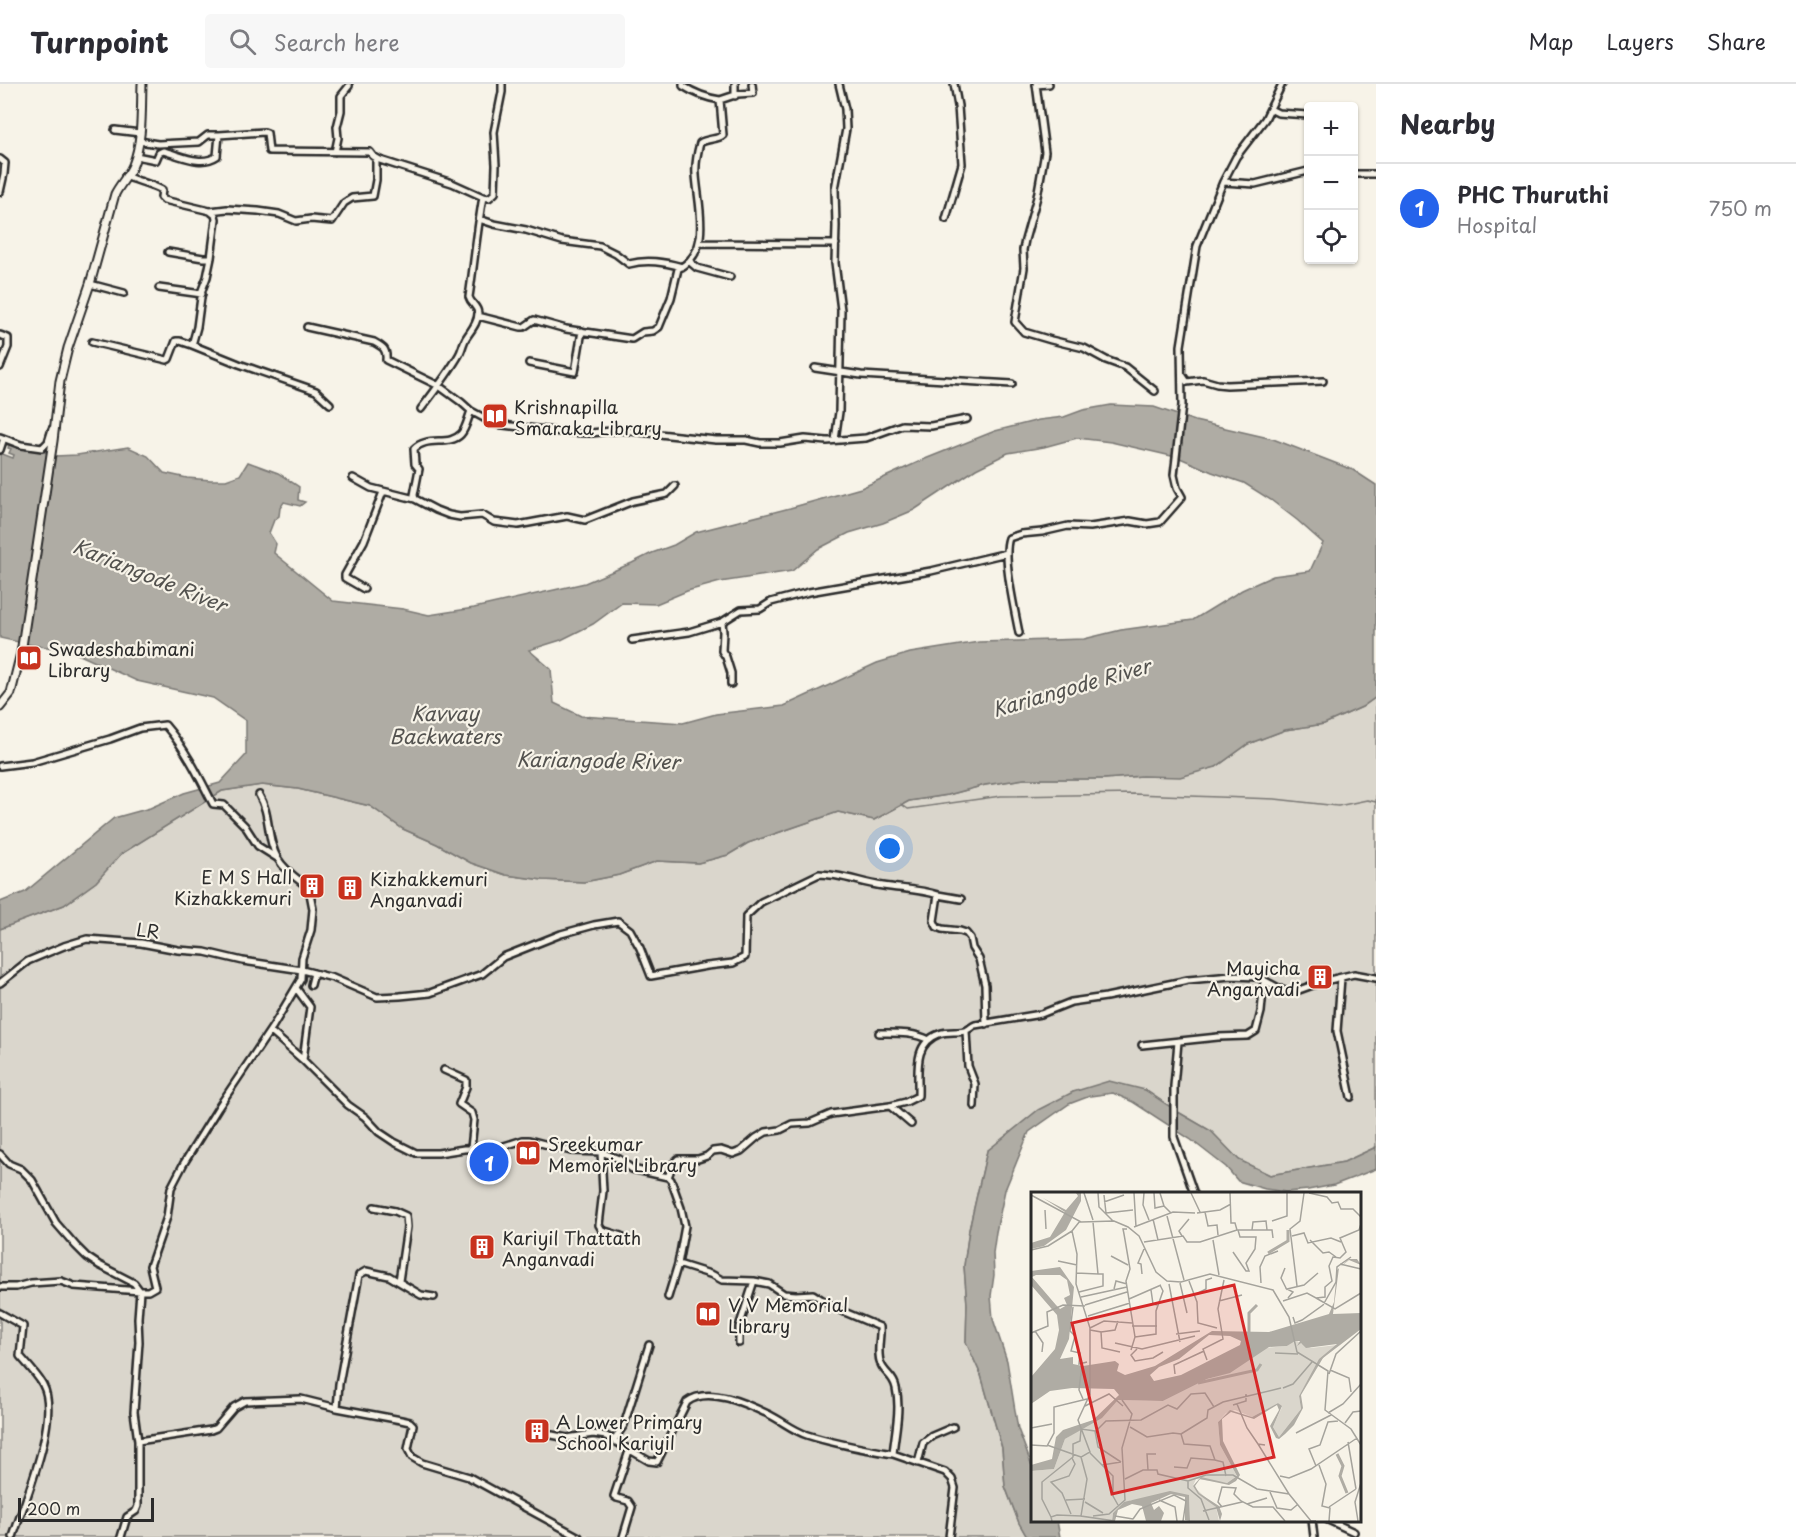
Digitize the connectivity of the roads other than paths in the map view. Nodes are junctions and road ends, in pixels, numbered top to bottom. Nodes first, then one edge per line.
1 (142, 84) edge
2 (502, 84) edge
3 (683, 84) edge
4 (735, 84) edge
5 (752, 84) edge
6 (839, 84) edge
7 (954, 84) edge
8 (1049, 84) edge
9 (1282, 84) edge
10 (1036, 85) edge
11 (349, 86) dead end
12 (735, 96) junction
13 (720, 100) junction
14 (1270, 109) junction
15 (1304, 115) edge
16 (115, 130) dead end
17 (140, 133) junction
18 (219, 135) junction
19 (139, 141) junction
20 (335, 152) junction
21 (136, 156) junction
22 (376, 158) junction
23 (0, 159) edge
24 (1304, 172) edge
25 (1358, 174) edge
26 (1376, 174) edge
27 (125, 176) junction
28 (1223, 182) junction
29 (0, 192) edge
30 (483, 197) junction
31 (210, 211) junction
32 (479, 219) junction
33 (946, 219) dead end
34 (699, 243) junction
35 (836, 244) junction
36 (168, 252) dead end
37 (211, 258) junction
38 (690, 262) junction
39 (682, 267) junction
40 (730, 277) dead end
41 (90, 284) junction
42 (159, 288) dead end
43 (124, 294) dead end
44 (202, 294) junction
45 (478, 316) junction
46 (307, 327) dead end
47 (582, 331) junction
48 (0, 335) edge
49 (92, 342) dead end
50 (192, 345) junction
51 (529, 363) dead end
52 (0, 368) edge
53 (815, 368) dead end
54 (840, 371) junction
55 (1182, 374) junction
56 (1323, 381) dead end
57 (1012, 384) dead end
58 (438, 386) junction
59 (1155, 391) dead end
60 (330, 404) dead end
61 (421, 409) dead end
62 (471, 411) junction
63 (967, 419) dead end
64 (56, 420) junction
65 (2, 439) edge
66 (835, 440) junction
67 (0, 450) edge
68 (353, 478) dead end
69 (675, 486) dead end
70 (383, 492) junction
71 (415, 500) junction
72 (1007, 553) junction
73 (364, 589) dead end
74 (722, 622) junction
75 (1019, 633) dead end
76 (632, 640) dead end
77 (731, 684) dead end
78 (0, 707) edge
79 (0, 766) edge
80 (259, 795) dead end
81 (278, 858) junction
82 (938, 895) junction
83 (962, 899) dead end
84 (302, 970) junction
85 (314, 974) junction
86 (1341, 978) junction
87 (1376, 978) edge
88 (1264, 980) junction
89 (0, 983) edge
90 (311, 985) dead end
91 (296, 988) junction
92 (986, 1024) junction
93 (270, 1031) junction
94 (966, 1031) junction
95 (879, 1033) dead end
96 (929, 1040) junction
97 (1178, 1042) junction
98 (1142, 1045) dead end
99 (303, 1060) junction
100 (444, 1070) dead end
101 (1351, 1097) dead end
102 (890, 1106) junction
103 (974, 1106) dead end
104 (911, 1124) dead end
105 (471, 1148) junction
106 (601, 1152) junction
107 (0, 1154) edge
108 (668, 1177) junction
109 (1193, 1192) edge
110 (374, 1207) dead end
111 (621, 1236) dead end
112 (678, 1264) junction
113 (399, 1281) junction
114 (754, 1281) junction
115 (0, 1287) edge
116 (140, 1292) junction
117 (434, 1297) dead end
118 (668, 1297) dead end
119 (0, 1313) edge
120 (739, 1343) dead end
121 (649, 1346) dead end
122 (337, 1408) junction
123 (953, 1427) dead end
124 (552, 1435) dead end
125 (614, 1440) junction
126 (138, 1441) junction
127 (629, 1451) junction
128 (893, 1454) junction
129 (918, 1463) junction
130 (1312, 1522) edge
131 (1330, 1522) edge
132 (1354, 1532) dead end
133 (13, 1537) edge
134 (121, 1537) edge
135 (579, 1537) edge
136 (623, 1537) edge
137 (949, 1537) edge
138 (1314, 1537) edge

1 - 17 main road
2 - 30 street
3 - 13 street
4 - 12 street
5 - 12 street
6 - 35 street
7 - 33 street
8 - 10 street
9 - 14 street
10 - 59 street
11 - 20 street
12 - 13 street
13 - 34 street
14 - 15 street
14 - 28 street
16 - 17 street
17 - 19 main road
18 - 19 street
18 - 20 street
18 - 21 street
19 - 21 main road
20 - 22 street
21 - 27 main road
22 - 30 street
22 - 31 street
23 - 29 street
24 - 28 street
25 - 26 street
27 - 31 street
27 - 41 main road
28 - 55 street
30 - 32 street
31 - 37 street
32 - 39 street
32 - 45 street
34 - 35 street
34 - 38 street
35 - 54 street
36 - 37 street
37 - 44 street
38 - 39 street
38 - 40 street
39 - 47 street
41 - 43 street
41 - 64 main road
42 - 44 street
44 - 50 street
45 - 47 street
45 - 58 street
46 - 58 street
47 - 51 street
48 - 52 street
49 - 50 street
50 - 60 street
53 - 54 street
54 - 57 street
54 - 66 street
55 - 56 street
55 - 72 street
58 - 61 street
58 - 62 street
62 - 66 street
62 - 71 street
63 - 66 street
64 - 65 street
64 - 78 main road
65 - 67 street
68 - 70 street
69 - 71 street
70 - 71 street
70 - 73 street
72 - 74 street
72 - 75 street
74 - 76 street
74 - 77 street
79 - 81 street
80 - 81 street
81 - 84 street
82 - 83 street
82 - 85 street, LR
82 - 92 street
84 - 85 street, LR
84 - 89 street, LR
84 - 91 street
85 - 90 street
86 - 87 street
86 - 88 street
86 - 101 street
88 - 92 street
88 - 97 street
91 - 93 street
91 - 99 street
92 - 94 street
93 - 99 street
93 - 116 street
94 - 96 street
94 - 103 street
95 - 96 street
96 - 102 street
97 - 98 street
97 - 109 street
99 - 105 street
100 - 105 street
102 - 104 street
102 - 108 street
105 - 106 street
106 - 108 street
106 - 111 street
107 - 116 street
108 - 112 street
110 - 113 street
112 - 114 street
112 - 118 street
113 - 117 street
113 - 122 street
114 - 120 street
114 - 128 street
115 - 116 street
116 - 126 street
119 - 133 street
121 - 125 street
122 - 126 street
122 - 135 street
123 - 129 street
124 - 125 street
125 - 127 street
126 - 134 street
127 - 128 street
127 - 136 street
128 - 129 street
129 - 137 street
130 - 138 street
131 - 132 street

